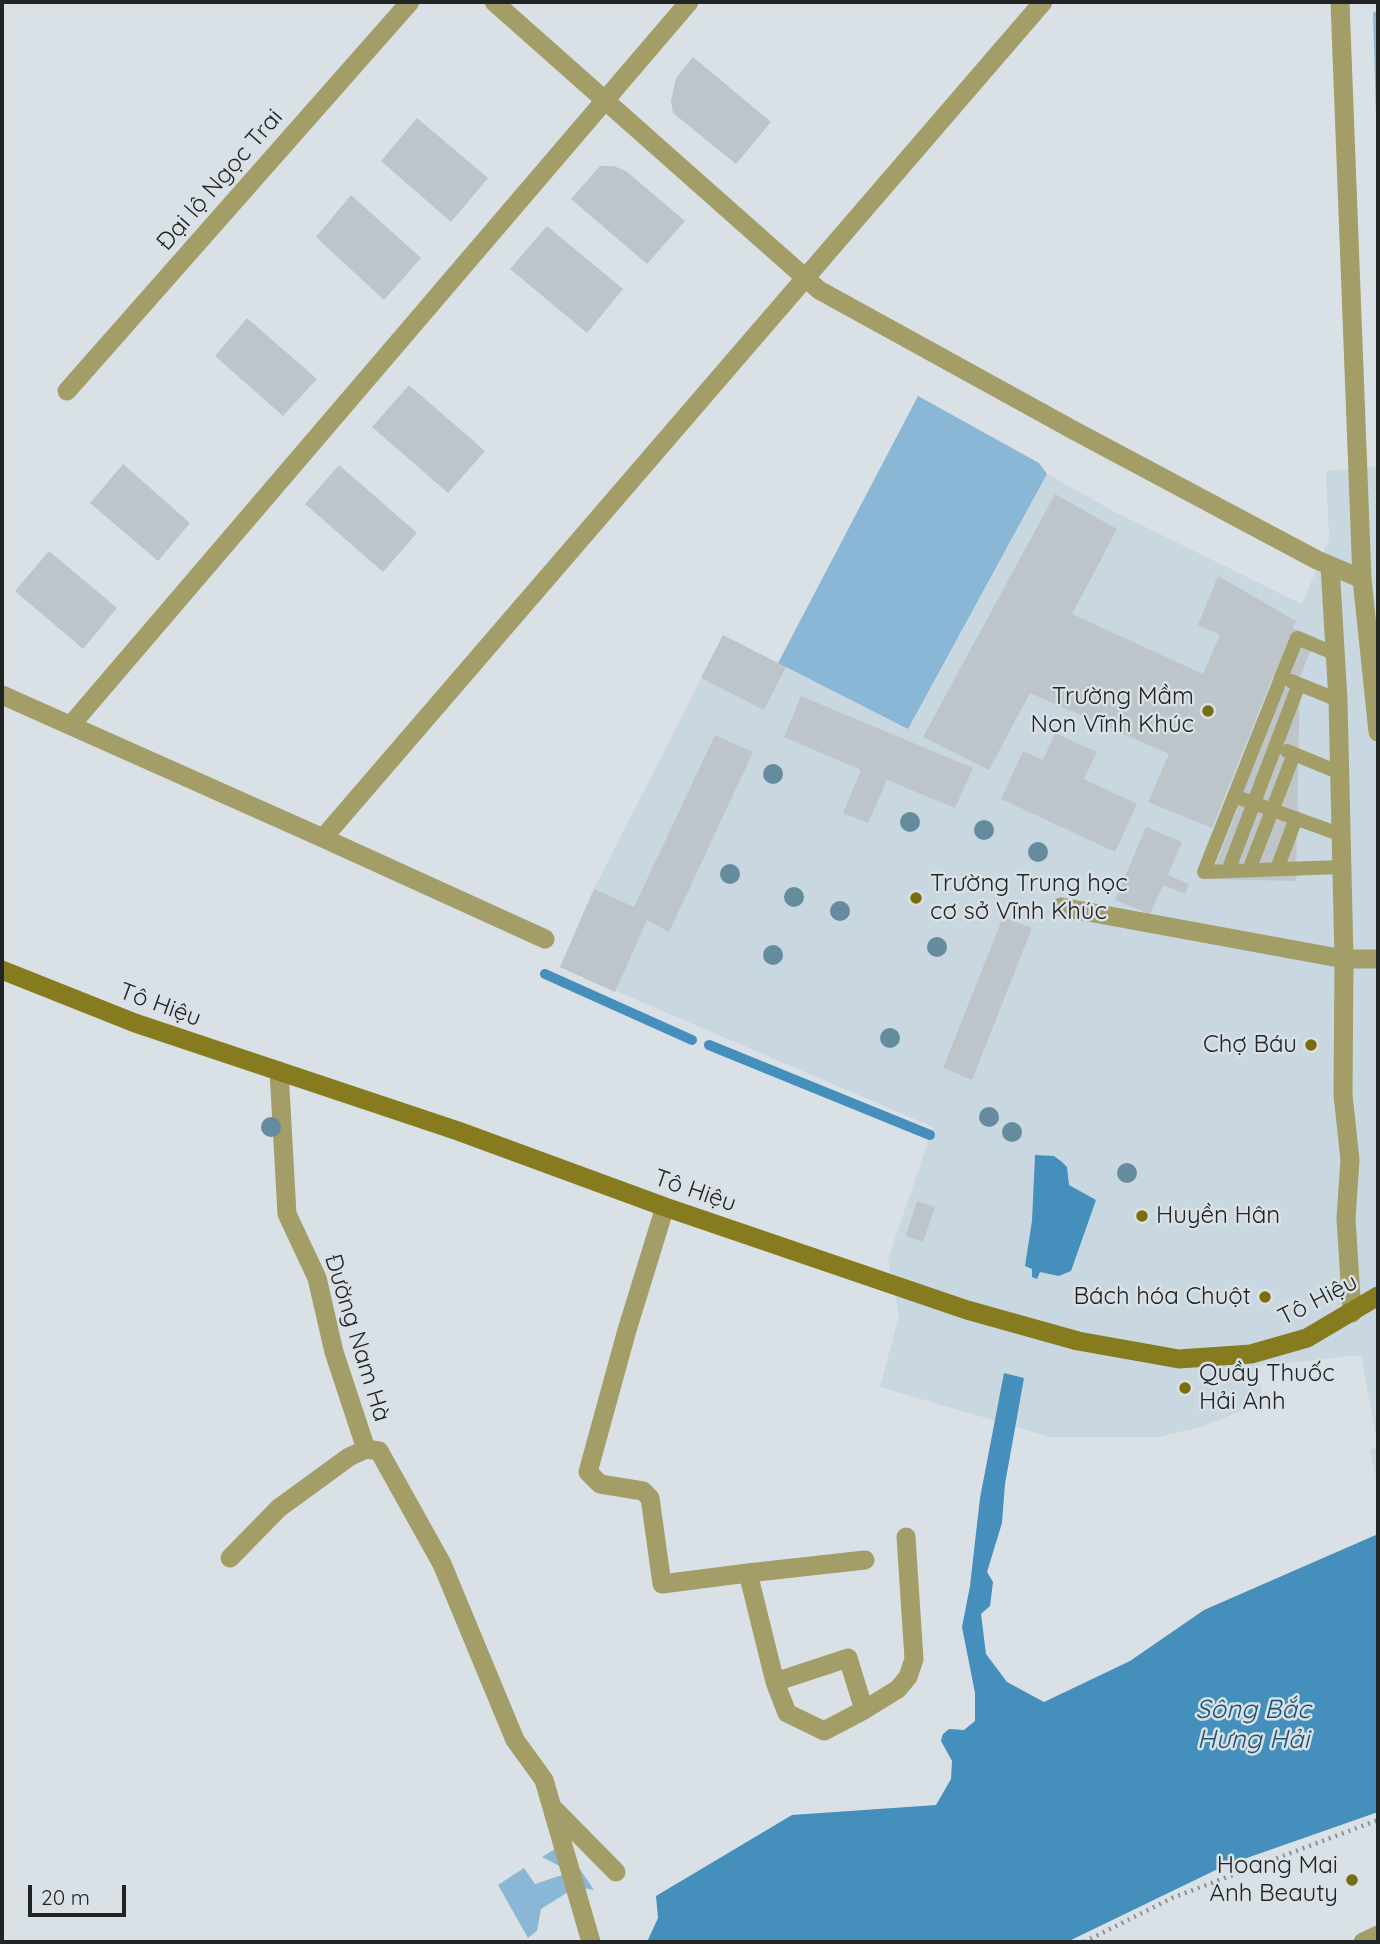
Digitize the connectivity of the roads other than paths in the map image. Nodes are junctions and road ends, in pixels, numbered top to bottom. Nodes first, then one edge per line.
1 (410, 2) edge
2 (494, 2) edge
3 (690, 2) edge
4 (1043, 2) edge
5 (1340, 2) edge
6 (604, 100) junction
7 (803, 277) junction
8 (67, 391) dead end
9 (1330, 566) junction
10 (1362, 579) junction
11 (1374, 631) edge
12 (1336, 654) junction
13 (1281, 678) junction
14 (1299, 684) junction
15 (2, 695) edge
16 (1338, 700) junction
17 (71, 725) junction
18 (1378, 732) edge
19 (1257, 738) junction
20 (1275, 746) junction
21 (1294, 754) junction
22 (1338, 772) junction
23 (1234, 796) junction
24 (1254, 803) junction
25 (1272, 810) junction
26 (1296, 818) junction
27 (1339, 834) junction
28 (323, 838) junction
29 (1340, 867) junction
30 (1277, 869) junction
31 (1249, 870) junction
32 (1228, 871) junction
33 (1061, 907) dead end
34 (545, 939) dead end
35 (1344, 959) junction
36 (1378, 960) edge
37 (2, 970) edge
38 (279, 1071) junction
39 (665, 1207) junction
40 (1378, 1296) edge
41 (1352, 1313) junction
42 (366, 1449) junction
43 (906, 1537) dead end
44 (230, 1558) dead end
45 (865, 1560) dead end
46 (748, 1573) junction
47 (775, 1682) junction
48 (864, 1710) junction
49 (551, 1806) junction
50 (616, 1872) dead end
51 (1378, 1935) edge
52 (591, 1942) edge
53 (1363, 1942) edge

1 - 8 street, Đại lộ Ngọc Trai
2 - 6 street
3 - 6 street
4 - 7 street
5 - 10 street
6 - 7 street
6 - 17 street
7 - 9 street
7 - 28 street
9 - 10 street
9 - 12 street
10 - 11 street
11 - 18 street
12 - 13 lane
12 - 16 street
13 - 14 lane
13 - 19 lane
14 - 16 lane
14 - 20 lane
15 - 17 street
16 - 22 street
17 - 28 street
19 - 20 lane
19 - 23 lane
20 - 21 lane
20 - 24 lane
21 - 22 lane
21 - 25 lane
22 - 27 street
23 - 24 lane
23 - 32 lane
24 - 25 lane
24 - 32 lane
25 - 26 lane
25 - 31 lane
26 - 27 lane
26 - 30 lane
27 - 29 street
28 - 34 street
29 - 30 lane
29 - 35 street
30 - 31 lane
31 - 32 lane
33 - 35 street
35 - 36 street
35 - 41 street
37 - 38 main road, Tô Hiệu
38 - 39 main road, Tô Hiệu
38 - 42 street, Đường Nam Hà
39 - 41 main road, Tô Hiệu
39 - 46 street
40 - 41 main road, Tô Hiệu
42 - 44 street, Đường Nam Hà
42 - 49 street
43 - 48 street
45 - 46 street
46 - 47 street
47 - 48 street
47 - 48 street
49 - 50 street
49 - 52 street
51 - 53 street

